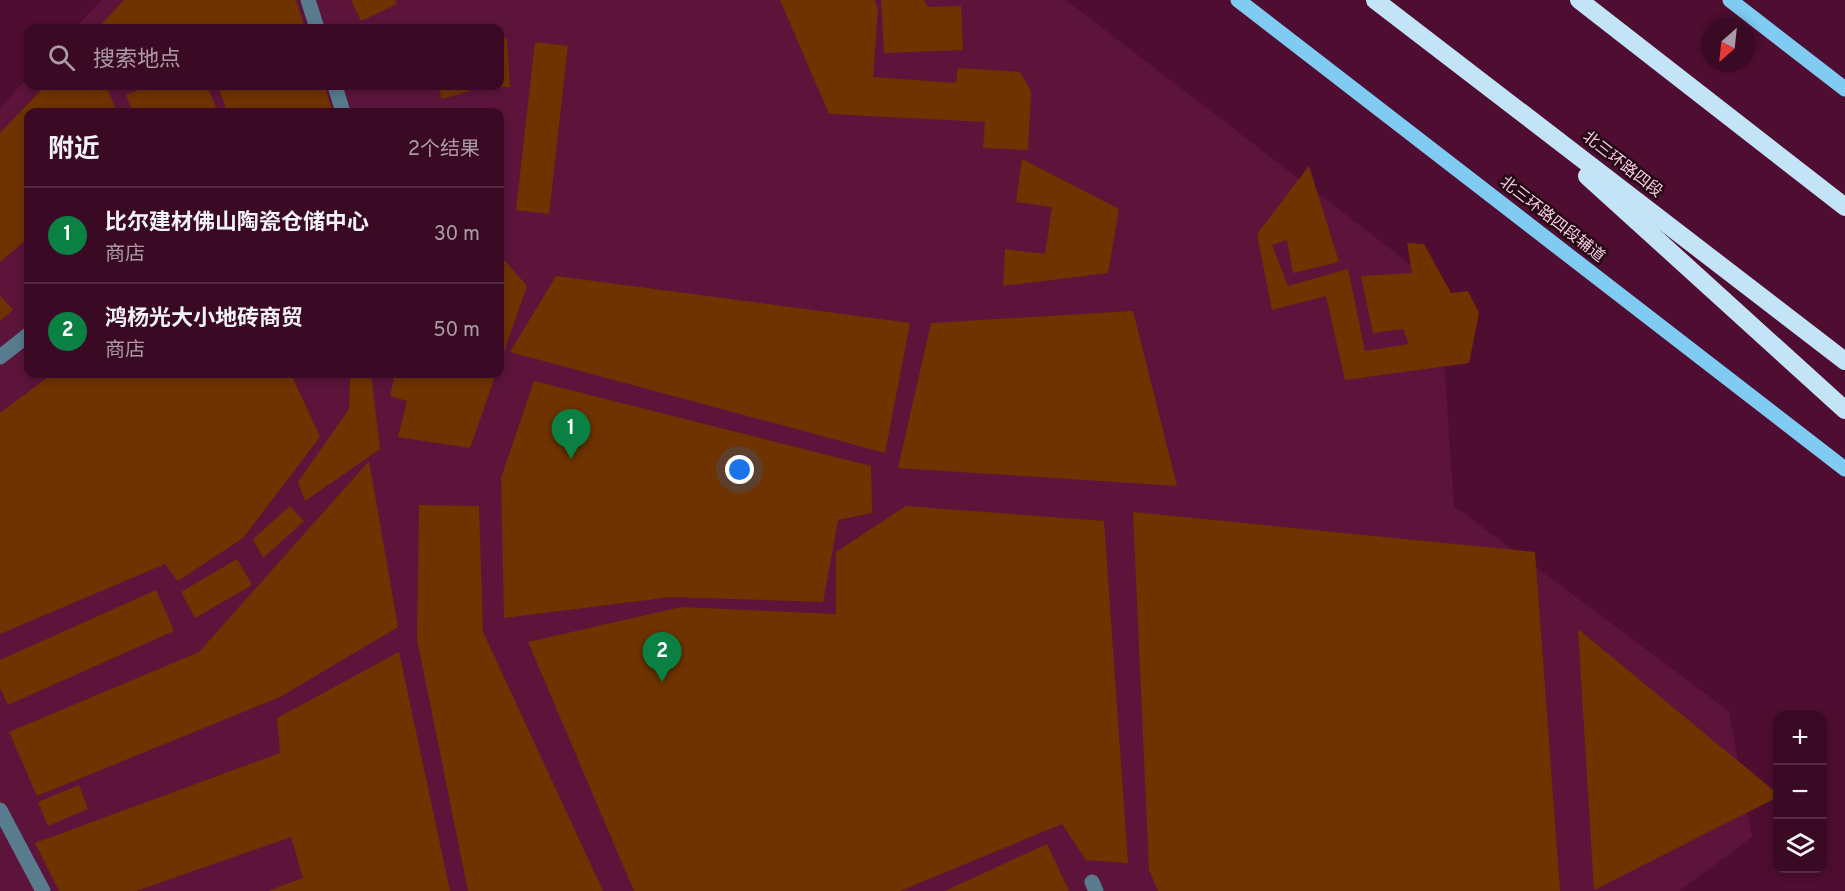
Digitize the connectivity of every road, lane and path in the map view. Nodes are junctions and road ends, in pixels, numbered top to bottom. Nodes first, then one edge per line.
1 (308, 0) edge
2 (1238, 0) edge
3 (1375, 0) edge
4 (1579, 0) edge
5 (1730, 0) edge
6 (316, 24) edge
7 (1488, 86) junction
8 (1845, 89) edge
9 (335, 90) edge
10 (342, 108) edge
11 (1845, 207) edge
12 (24, 338) edge
13 (0, 357) edge
14 (1845, 361) edge
15 (1845, 410) edge
16 (1845, 469) edge
17 (0, 810) edge
18 (43, 891) edge

1 - 6 lane
2 - 16 main road, 北三环路四段辅道
3 - 7 highway, 北三环路四段
4 - 11 highway
5 - 8 main road
7 - 14 highway, 北三环路四段
7 - 15 highway
9 - 10 lane
12 - 13 lane
17 - 18 lane

